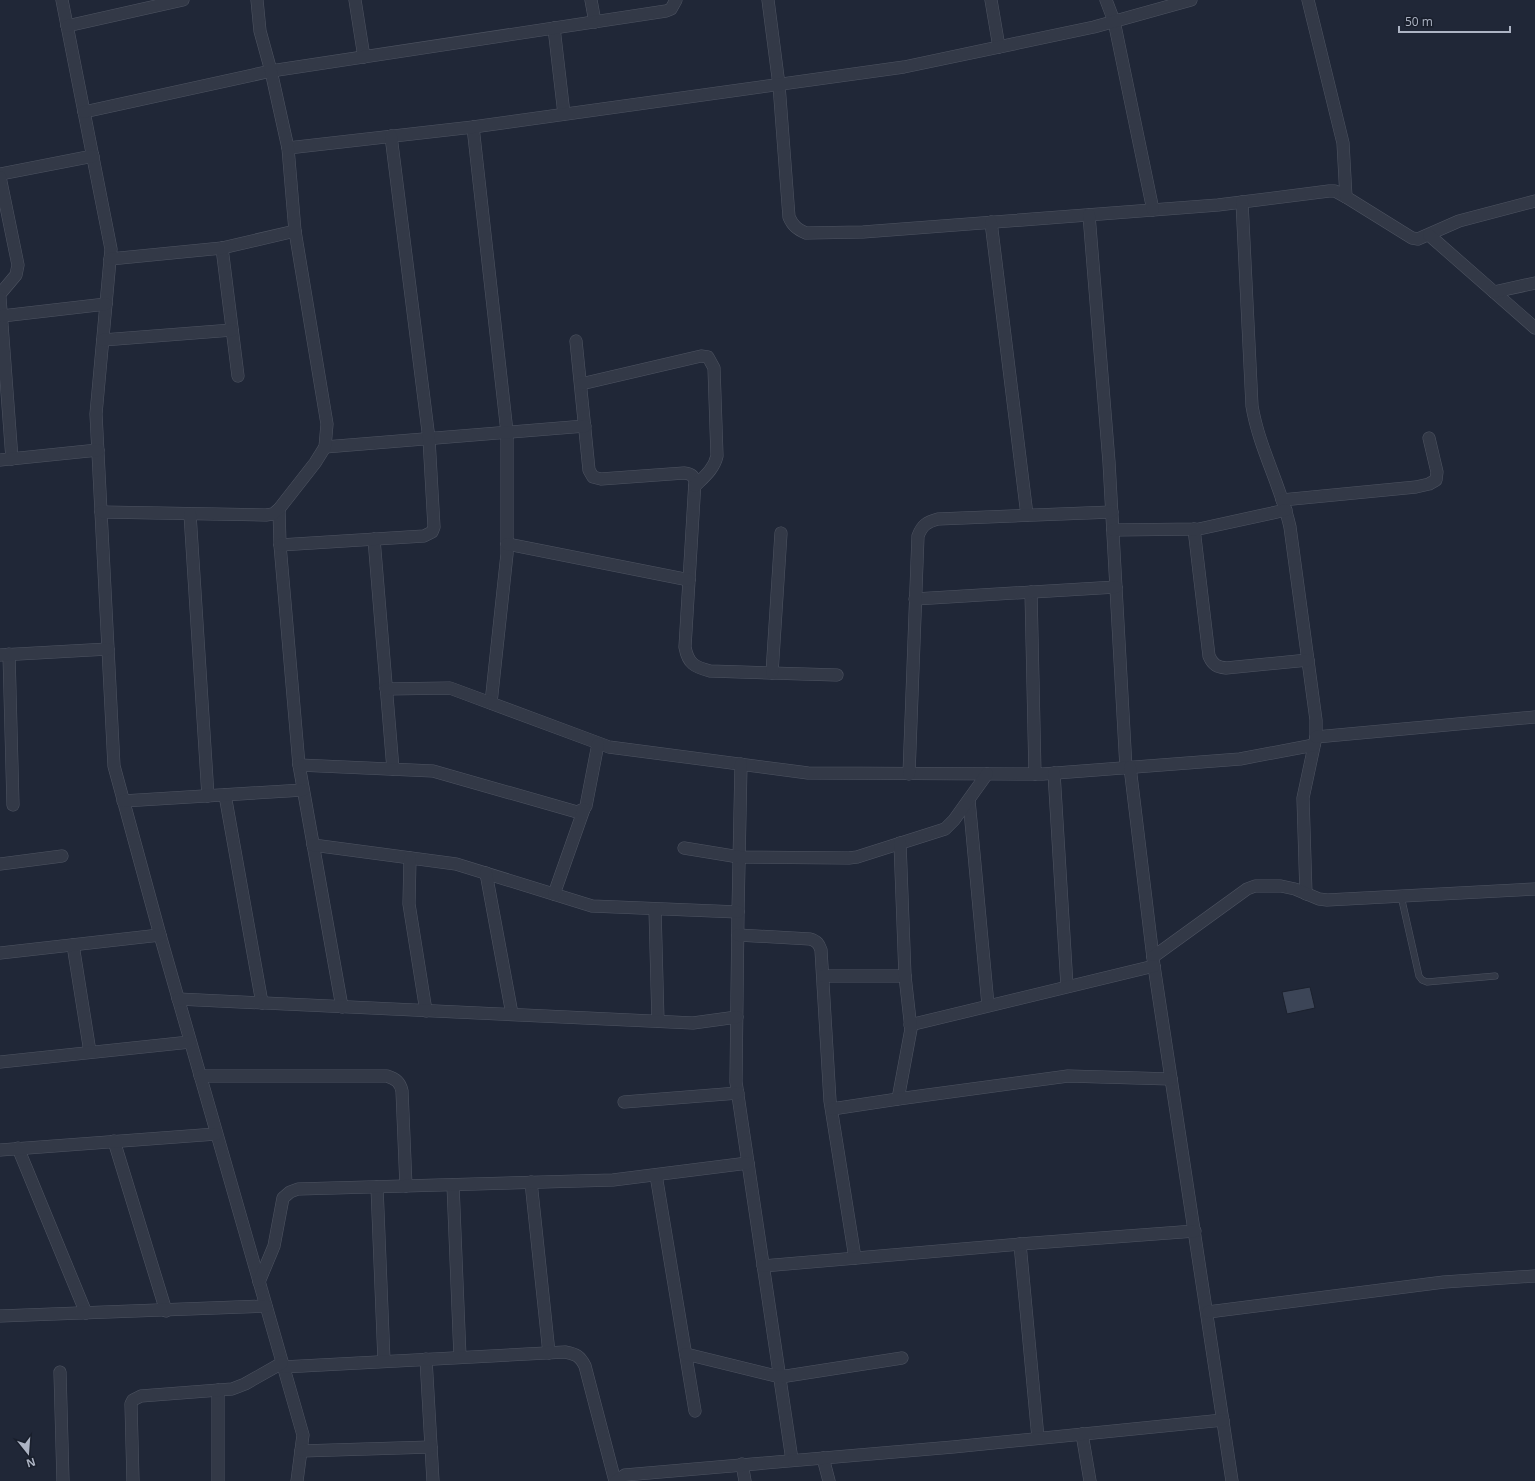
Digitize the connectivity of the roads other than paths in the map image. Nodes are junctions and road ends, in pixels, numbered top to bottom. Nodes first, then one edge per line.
1 (62, 0) edge
2 (183, 0) edge
3 (257, 0) edge
4 (355, 0) edge
5 (592, 0) edge
6 (676, 0) edge
7 (768, 0) edge
8 (991, 0) edge
9 (1106, 0) edge
10 (1191, 0) edge
11 (1308, 0) edge
12 (595, 22) junction
13 (1114, 22) junction
14 (67, 26) junction
15 (554, 28) junction
16 (999, 47) junction
17 (364, 57) junction
18 (271, 71) junction
19 (780, 84) junction
20 (84, 112) junction
21 (564, 114) junction
22 (473, 127) junction
23 (391, 136) junction
24 (288, 148) junction
25 (93, 156) junction
26 (0, 176) edge
27 (1346, 197) junction
28 (1535, 201) edge
29 (1242, 202) junction
30 (1153, 210) junction
31 (1089, 215) junction
32 (991, 222) junction
33 (295, 231) junction
34 (1429, 235) junction
35 (222, 248) junction
36 (110, 259) junction
37 (1535, 283) edge
38 (1494, 292) junction
39 (0, 294) edge
40 (0, 298) edge
41 (106, 304) junction
42 (2, 316) junction
43 (1535, 328) edge
44 (232, 330) junction
45 (103, 340) junction
46 (576, 341) dead end
47 (238, 376) dead end
48 (581, 384) junction
49 (585, 426) junction
50 (507, 432) junction
51 (1429, 438) dead end
52 (429, 439) junction
53 (325, 447) junction
54 (98, 450) junction
55 (6, 459) edge
56 (695, 486) junction
57 (1284, 505) junction
58 (279, 509) junction
59 (101, 512) junction
60 (1112, 512) junction
61 (190, 514) junction
62 (1027, 515) junction
63 (1194, 529) junction
64 (1113, 530) junction
65 (781, 533) dead end
66 (374, 539) junction
67 (507, 544) junction
68 (280, 545) junction
69 (689, 580) junction
70 (1116, 587) junction
71 (1031, 592) junction
72 (916, 598) junction
73 (108, 649) junction
74 (4, 655) edge
75 (1308, 660) junction
76 (772, 673) junction
77 (837, 675) dead end
78 (386, 689) junction
79 (491, 703) junction
80 (1535, 717) edge
81 (1315, 741) junction
82 (598, 744) junction
83 (741, 764) junction
84 (299, 765) junction
85 (1128, 768) junction
86 (393, 769) junction
87 (1054, 773) junction
88 (909, 774) junction
89 (987, 774) junction
90 (1035, 774) junction
91 (303, 790) junction
92 (226, 795) junction
93 (208, 796) junction
94 (969, 800) junction
95 (123, 801) junction
96 (13, 805) dead end
97 (584, 809) junction
98 (900, 843) junction
99 (313, 845) junction
100 (684, 848) dead end
101 (62, 856) dead end
102 (410, 858) junction
103 (739, 858) junction
104 (0, 864) edge
105 (486, 873) junction
106 (1535, 889) edge
107 (554, 894) junction
108 (1306, 894) junction
109 (1401, 896) junction
110 (655, 909) junction
111 (738, 912) junction
112 (160, 935) junction
113 (738, 935) junction
114 (73, 945) junction
115 (0, 953) edge
116 (1154, 961) junction
117 (823, 976) junction
118 (905, 976) junction
119 (1495, 976) dead end
120 (1067, 986) junction
121 (178, 999) junction
122 (262, 1003) junction
123 (988, 1005) junction
124 (342, 1007) junction
125 (426, 1010) junction
126 (512, 1014) junction
127 (737, 1017) junction
128 (658, 1021) junction
129 (910, 1025) junction
130 (190, 1042) junction
131 (90, 1052) junction
132 (0, 1062) edge
133 (200, 1076) junction
134 (1171, 1079) junction
135 (738, 1093) junction
136 (898, 1099) junction
137 (624, 1102) dead end
138 (832, 1109) junction
139 (216, 1134) junction
140 (114, 1142) junction
141 (18, 1148) junction
142 (0, 1150) edge
143 (748, 1163) junction
144 (656, 1175) junction
145 (530, 1182) junction
146 (453, 1185) junction
147 (406, 1186) junction
148 (377, 1187) junction
149 (1195, 1231) junction
150 (1020, 1244) junction
151 (855, 1258) junction
152 (763, 1266) junction
153 (1535, 1276) edge
154 (259, 1282) junction
155 (266, 1306) junction
156 (166, 1311) junction
157 (1208, 1312) junction
158 (86, 1313) junction
159 (0, 1316) edge
160 (549, 1353) junction
161 (686, 1354) junction
162 (460, 1357) junction
163 (902, 1358) dead end
164 (426, 1359) junction
165 (384, 1362) junction
166 (283, 1365) junction
167 (60, 1372) dead end
168 (780, 1377) junction
169 (218, 1390) junction
170 (695, 1412) dead end
171 (1223, 1420) junction
172 (1082, 1434) junction
173 (1038, 1438) junction
174 (431, 1447) junction
175 (301, 1451) junction
176 (823, 1458) junction
177 (792, 1460) junction
178 (742, 1464) junction
179 (670, 1476) edge
180 (62, 1481) edge
181 (133, 1481) edge
182 (218, 1481) edge
183 (297, 1481) edge
184 (433, 1481) edge
185 (616, 1481) edge
186 (745, 1481) edge
187 (829, 1481) edge
188 (1090, 1481) edge
189 (1232, 1481) edge

1 - 14 street
2 - 14 street
3 - 18 street
4 - 17 street
5 - 12 street
6 - 12 street
7 - 19 street
8 - 16 street
9 - 13 street
10 - 13 street
11 - 27 street
12 - 15 street
13 - 16 street
13 - 30 street
14 - 20 street
15 - 17 street
15 - 21 street
16 - 19 street
17 - 18 street
18 - 20 street
18 - 24 street
19 - 21 street
19 - 32 street
20 - 25 street
21 - 22 street
22 - 23 street
22 - 50 street
23 - 24 street
23 - 52 street
24 - 33 street
25 - 26 street
25 - 36 street
26 - 39 street
27 - 29 street
27 - 34 street
28 - 34 street
29 - 30 street
29 - 57 street
30 - 31 street
31 - 32 street
31 - 60 street
32 - 62 street
33 - 35 street
33 - 53 street
34 - 38 street
35 - 36 street
35 - 44 street
36 - 41 street
37 - 38 street
38 - 43 street
40 - 42 street
41 - 42 street
41 - 45 street
42 - 55 street
44 - 45 street
44 - 47 street
45 - 54 street
46 - 48 street
48 - 49 street
48 - 56 street
49 - 50 street
49 - 56 street
50 - 52 street
50 - 67 street
51 - 57 street
52 - 53 street
52 - 66 street
53 - 58 street
54 - 55 street
54 - 59 street
56 - 69 street
57 - 63 street
57 - 75 street
58 - 61 street
58 - 68 street
59 - 61 street
59 - 73 street
60 - 62 street
60 - 64 street
61 - 93 street
62 - 72 street
63 - 64 street
63 - 75 street
64 - 70 street
65 - 76 street
66 - 68 street
66 - 78 street
67 - 69 street
67 - 79 street
68 - 84 street
69 - 76 street
70 - 71 street
70 - 85 street
71 - 72 street
71 - 90 street
72 - 88 street
73 - 74 street
73 - 95 street
74 - 96 street
75 - 81 street
76 - 77 street
78 - 79 street
78 - 86 street
79 - 82 street
80 - 81 street
81 - 85 street
81 - 108 street
82 - 83 street
82 - 97 street
83 - 88 street
83 - 103 street
84 - 86 street
84 - 91 street
85 - 87 street
85 - 116 street
86 - 97 street
87 - 90 street
87 - 120 street
88 - 89 street
89 - 90 street
89 - 94 street
91 - 92 street
91 - 99 street
92 - 93 street
92 - 122 street
93 - 95 street
94 - 98 street
94 - 123 street
95 - 112 street
97 - 107 street
98 - 103 street
98 - 118 street
99 - 102 street
99 - 124 street
100 - 103 street
101 - 104 street
102 - 105 street
102 - 125 street
103 - 111 street
105 - 107 street
105 - 126 street
106 - 109 street
107 - 110 street
108 - 109 street
108 - 116 street
109 - 119 lane
110 - 111 street
110 - 128 street
111 - 113 street
112 - 114 street
112 - 121 street
113 - 117 street
113 - 127 street
114 - 115 street
114 - 131 street
116 - 120 street
116 - 134 street
117 - 118 street
117 - 138 street
118 - 129 street
120 - 123 street
121 - 122 street
121 - 130 street
122 - 124 street
123 - 129 street
124 - 125 street
125 - 126 street
126 - 128 street
127 - 128 street
127 - 135 street
129 - 136 street
130 - 131 street
130 - 133 street
131 - 132 street
133 - 139 street
133 - 147 street
134 - 136 street
134 - 149 street
135 - 137 street
135 - 143 street
136 - 138 street
138 - 151 street
139 - 140 street
139 - 154 street
140 - 141 street
140 - 156 street
141 - 142 street
141 - 158 street
143 - 144 street
143 - 152 street
144 - 145 street
144 - 161 street
145 - 146 street
145 - 160 street
146 - 147 street
146 - 162 street
147 - 148 street
148 - 154 street
148 - 165 street
149 - 150 street
149 - 157 street
150 - 151 street
150 - 173 street
151 - 152 street
152 - 168 street
153 - 157 street
154 - 155 street
155 - 156 street
155 - 166 street
156 - 158 street
157 - 171 street
158 - 159 street
160 - 162 street
160 - 185 street
161 - 168 street
161 - 170 street
162 - 164 street
163 - 168 street
164 - 165 street
164 - 174 street
165 - 166 street
166 - 169 street
166 - 175 street
167 - 180 street
168 - 177 street
169 - 181 street
169 - 182 street
171 - 172 street
171 - 189 street
172 - 173 street
172 - 188 street
173 - 176 street
174 - 175 street
174 - 184 street
175 - 183 street
176 - 177 street
176 - 187 street
177 - 178 street
178 - 179 street
178 - 186 street
179 - 185 street

